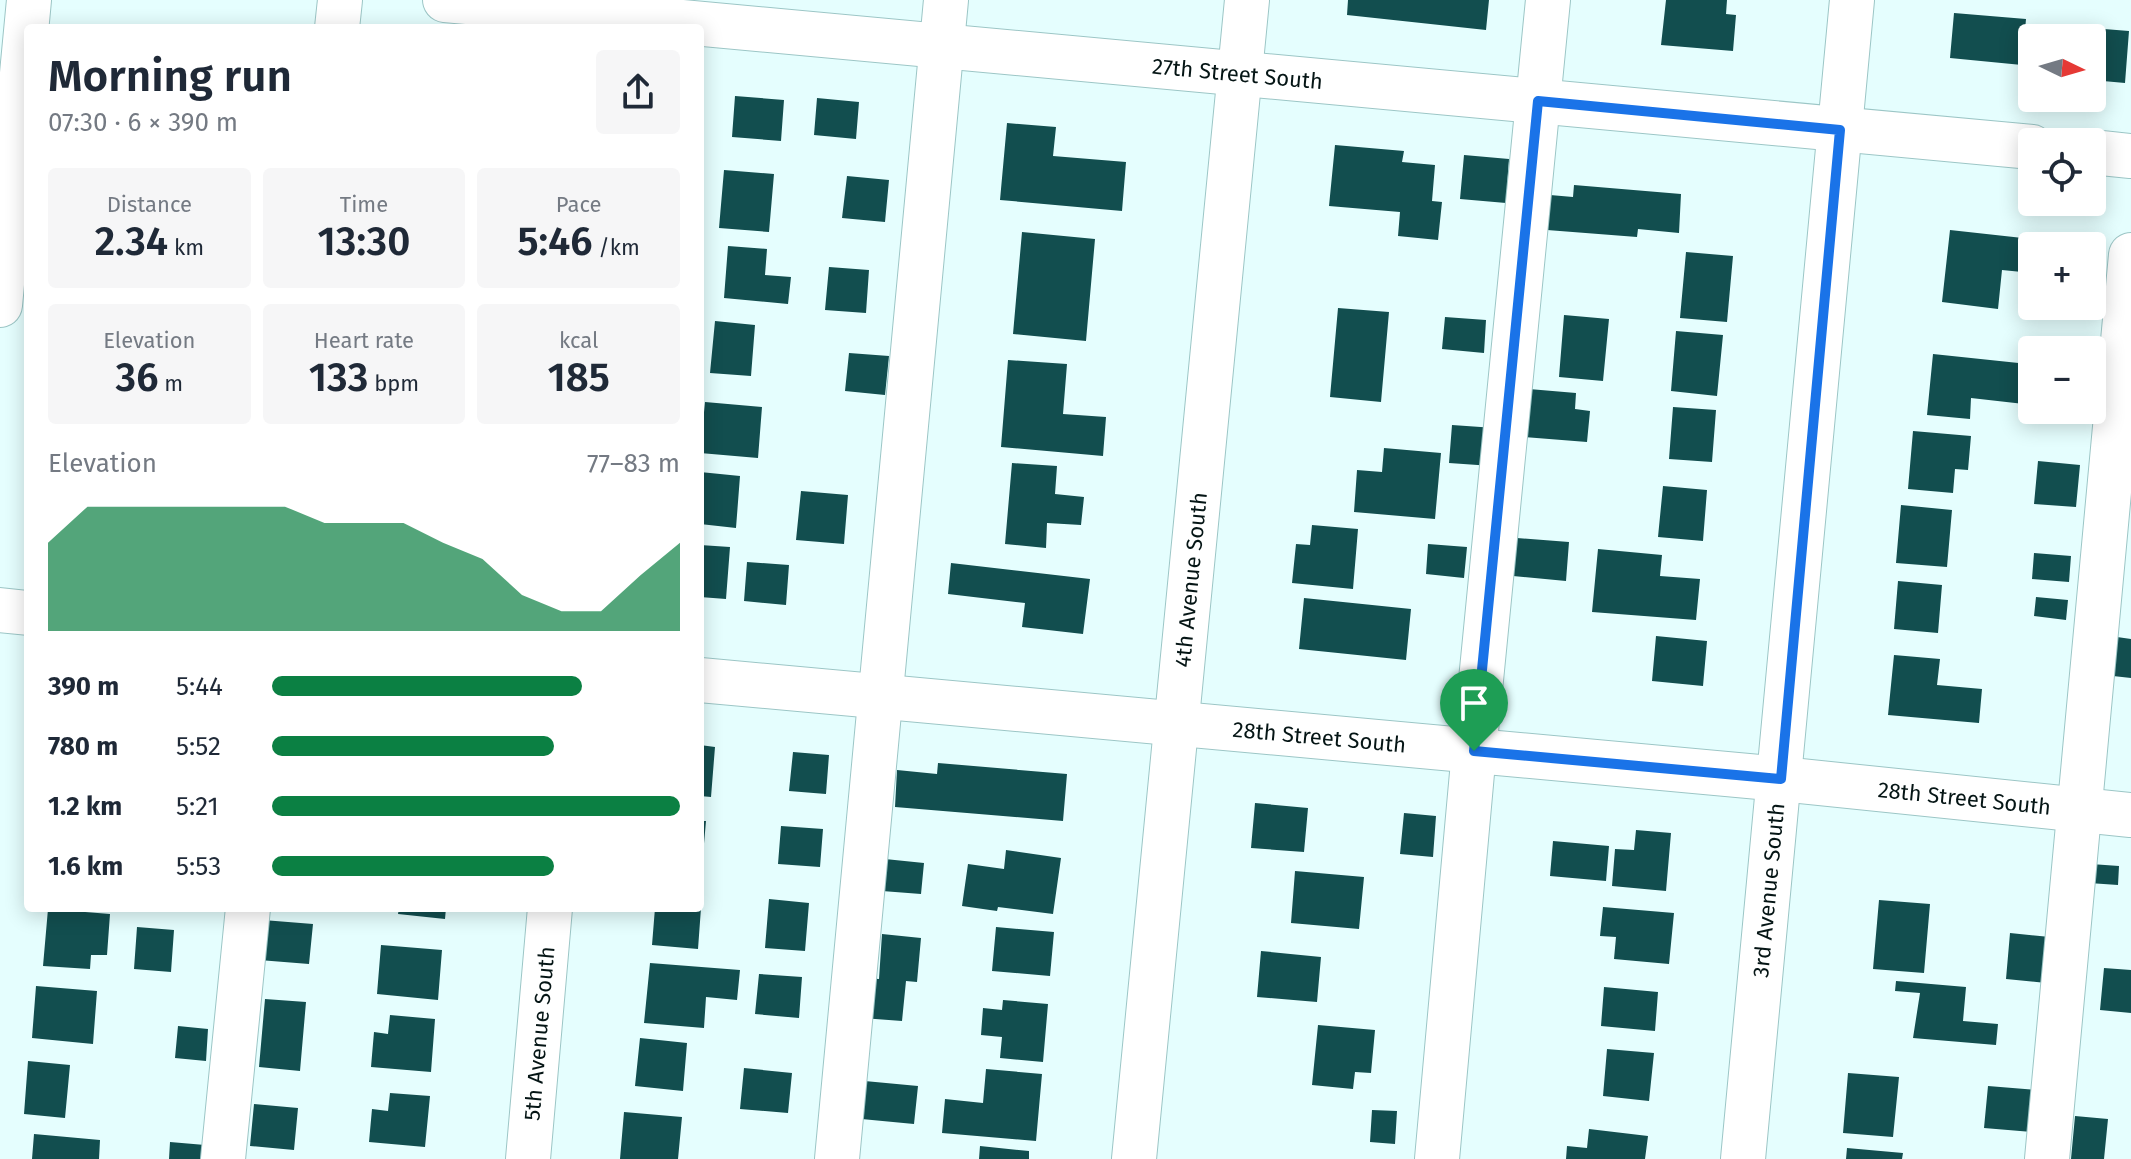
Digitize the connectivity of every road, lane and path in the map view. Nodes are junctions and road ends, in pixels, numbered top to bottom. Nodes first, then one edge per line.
1 (29, 0) edge
2 (340, 0) edge
3 (445, 0) edge
4 (946, 0) edge
5 (1247, 0) edge
6 (1548, 0) edge
7 (1852, 0) edge
8 (631, 15) edge
9 (27, 24) edge
10 (337, 24) edge
11 (941, 45) junction
12 (24, 53) edge
13 (1241, 72) junction
14 (1538, 101) junction
15 (1840, 130) junction
16 (2018, 146) edge
17 (2106, 153) edge
18 (2131, 156) edge
19 (2131, 255) edge
20 (0, 305) edge
21 (0, 610) edge
22 (24, 613) edge
23 (704, 680) edge
24 (881, 697) junction
25 (1175, 724) junction
26 (1474, 751) junction
27 (1781, 779) junction
28 (2080, 810) junction
29 (2131, 815) edge
30 (248, 912) edge
31 (550, 912) edge
32 (223, 1159) edge
33 (528, 1159) edge
34 (837, 1159) edge
35 (1134, 1159) edge
36 (1437, 1159) edge
37 (1743, 1159) edge
38 (2047, 1159) edge

1 - 9 street
2 - 10 street
3 - 8 street, 27th Street South
4 - 11 street
5 - 13 street, 4th Avenue South
6 - 14 street
7 - 15 street, 3rd Avenue South
8 - 11 street, 27th Street South
11 - 13 street, 27th Street South
11 - 24 street
12 - 20 street
13 - 14 street, 27th Street South
13 - 25 street, 4th Avenue South
14 - 15 street, 27th Street South
14 - 26 street
15 - 16 street, 27th Street South
15 - 27 street, 3rd Avenue South
17 - 18 street
19 - 28 street
21 - 22 street
23 - 24 street, 28th Street South
24 - 25 street, 28th Street South
24 - 34 street
25 - 26 street, 28th Street South
25 - 35 street, 4th Avenue South
26 - 27 street, 28th Street South
26 - 36 street
27 - 28 street, 28th Street South
27 - 37 street, 3rd Avenue South
28 - 29 street, 28th Street South
28 - 38 street
30 - 32 street
31 - 33 street, 5th Avenue South

